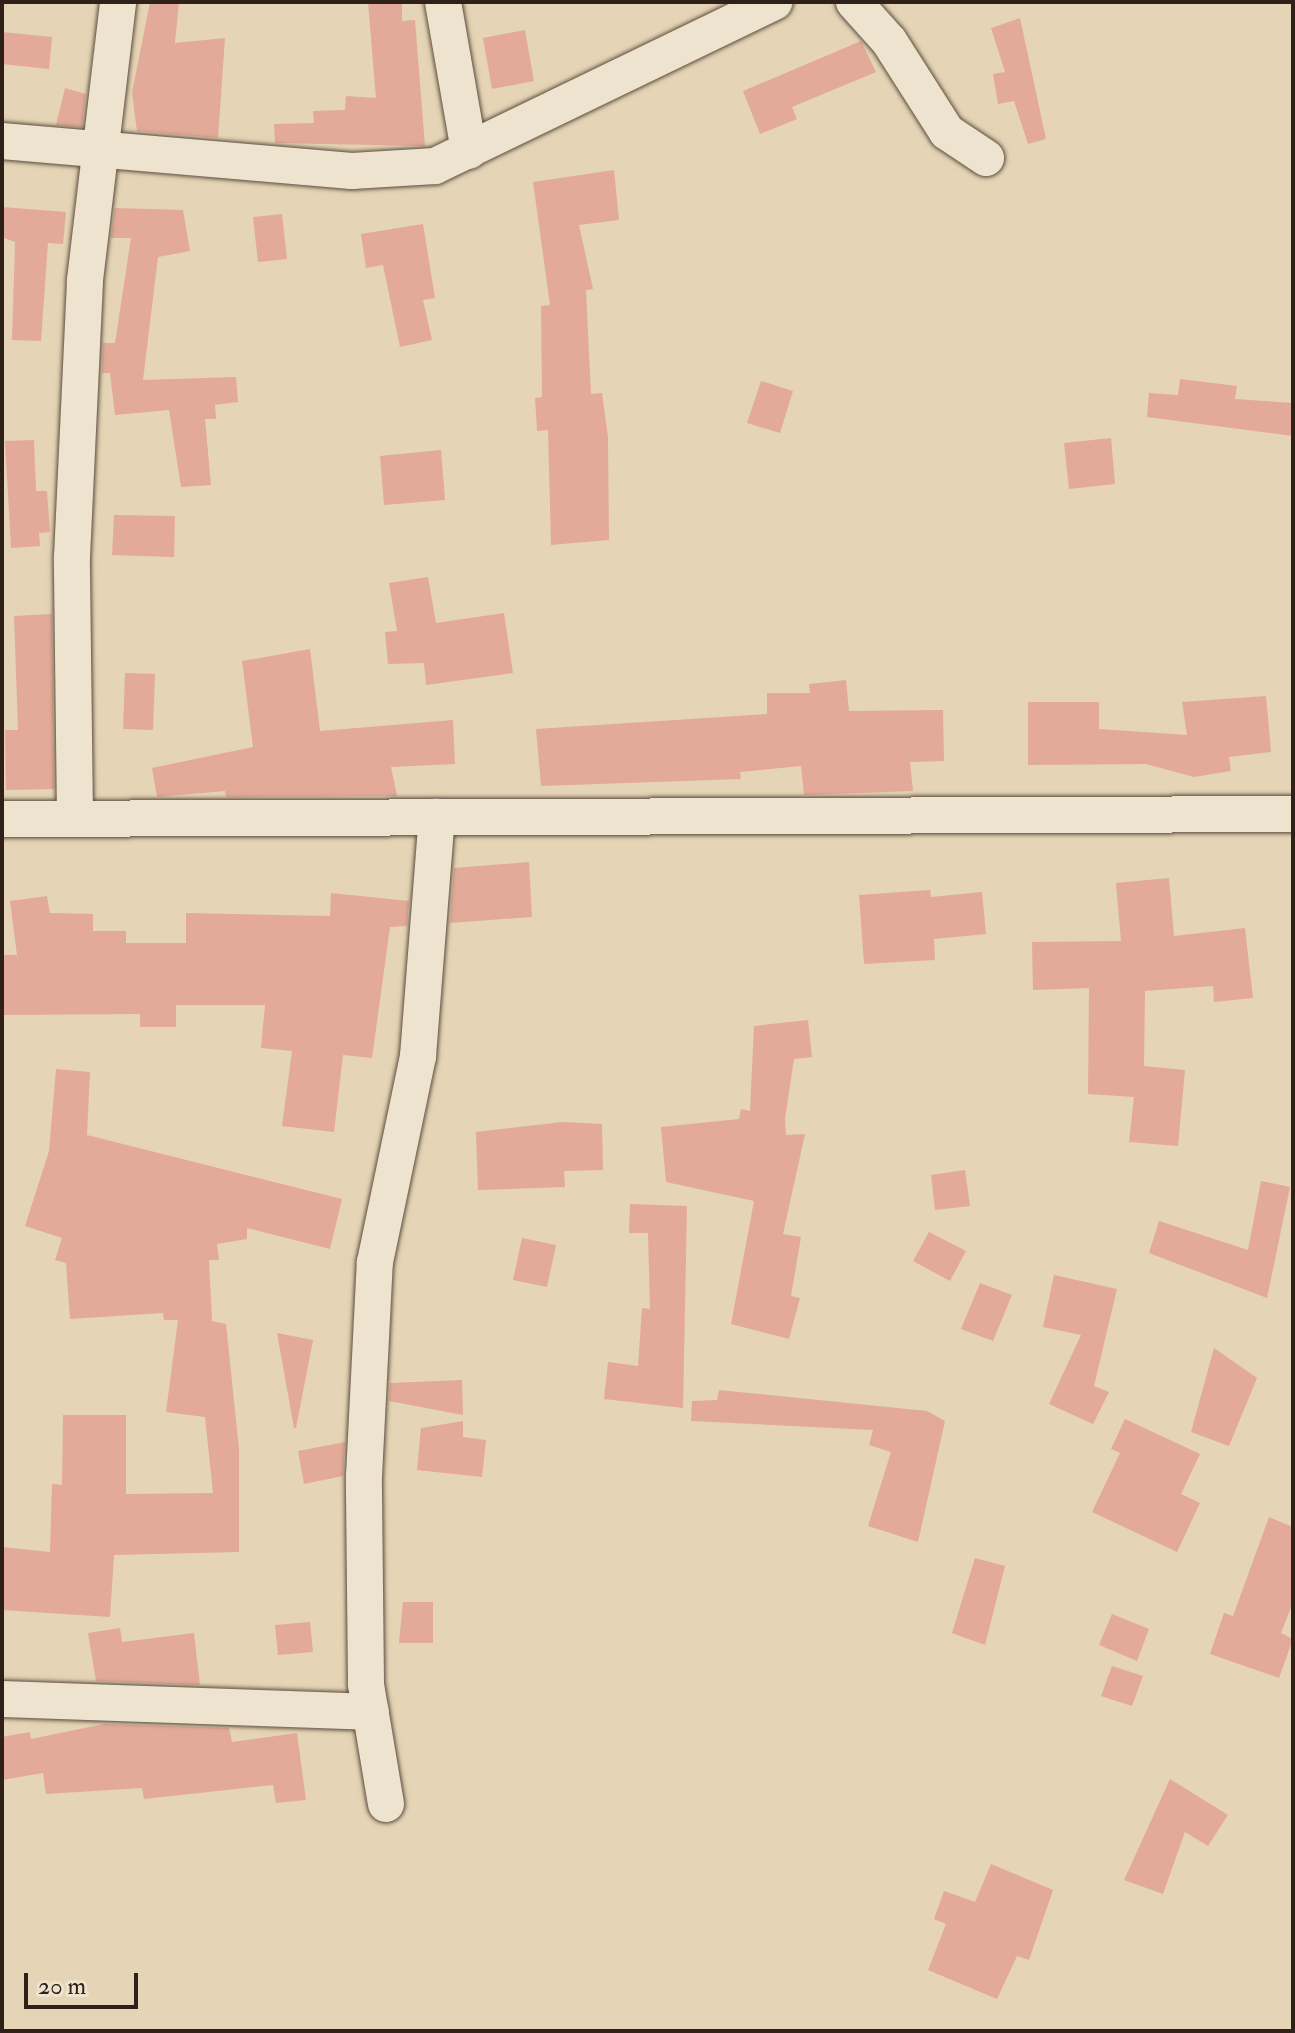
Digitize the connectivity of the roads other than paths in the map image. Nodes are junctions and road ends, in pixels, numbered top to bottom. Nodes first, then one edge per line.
1 (118, 2) edge
2 (443, 2) edge
3 (774, 2) edge
4 (854, 2) edge
5 (2, 141) edge
6 (469, 151) junction
7 (100, 153) junction
8 (986, 158) dead end
9 (1293, 814) edge
10 (437, 817) junction
11 (75, 818) junction
12 (2, 819) edge
13 (2, 1699) edge
14 (371, 1712) junction
15 (386, 1804) dead end

1 - 7 street
2 - 6 street
3 - 6 street
4 - 8 street
5 - 7 street
6 - 7 street
7 - 11 street
9 - 10 street
10 - 11 street
10 - 14 street
11 - 12 street
13 - 14 street
14 - 15 street

